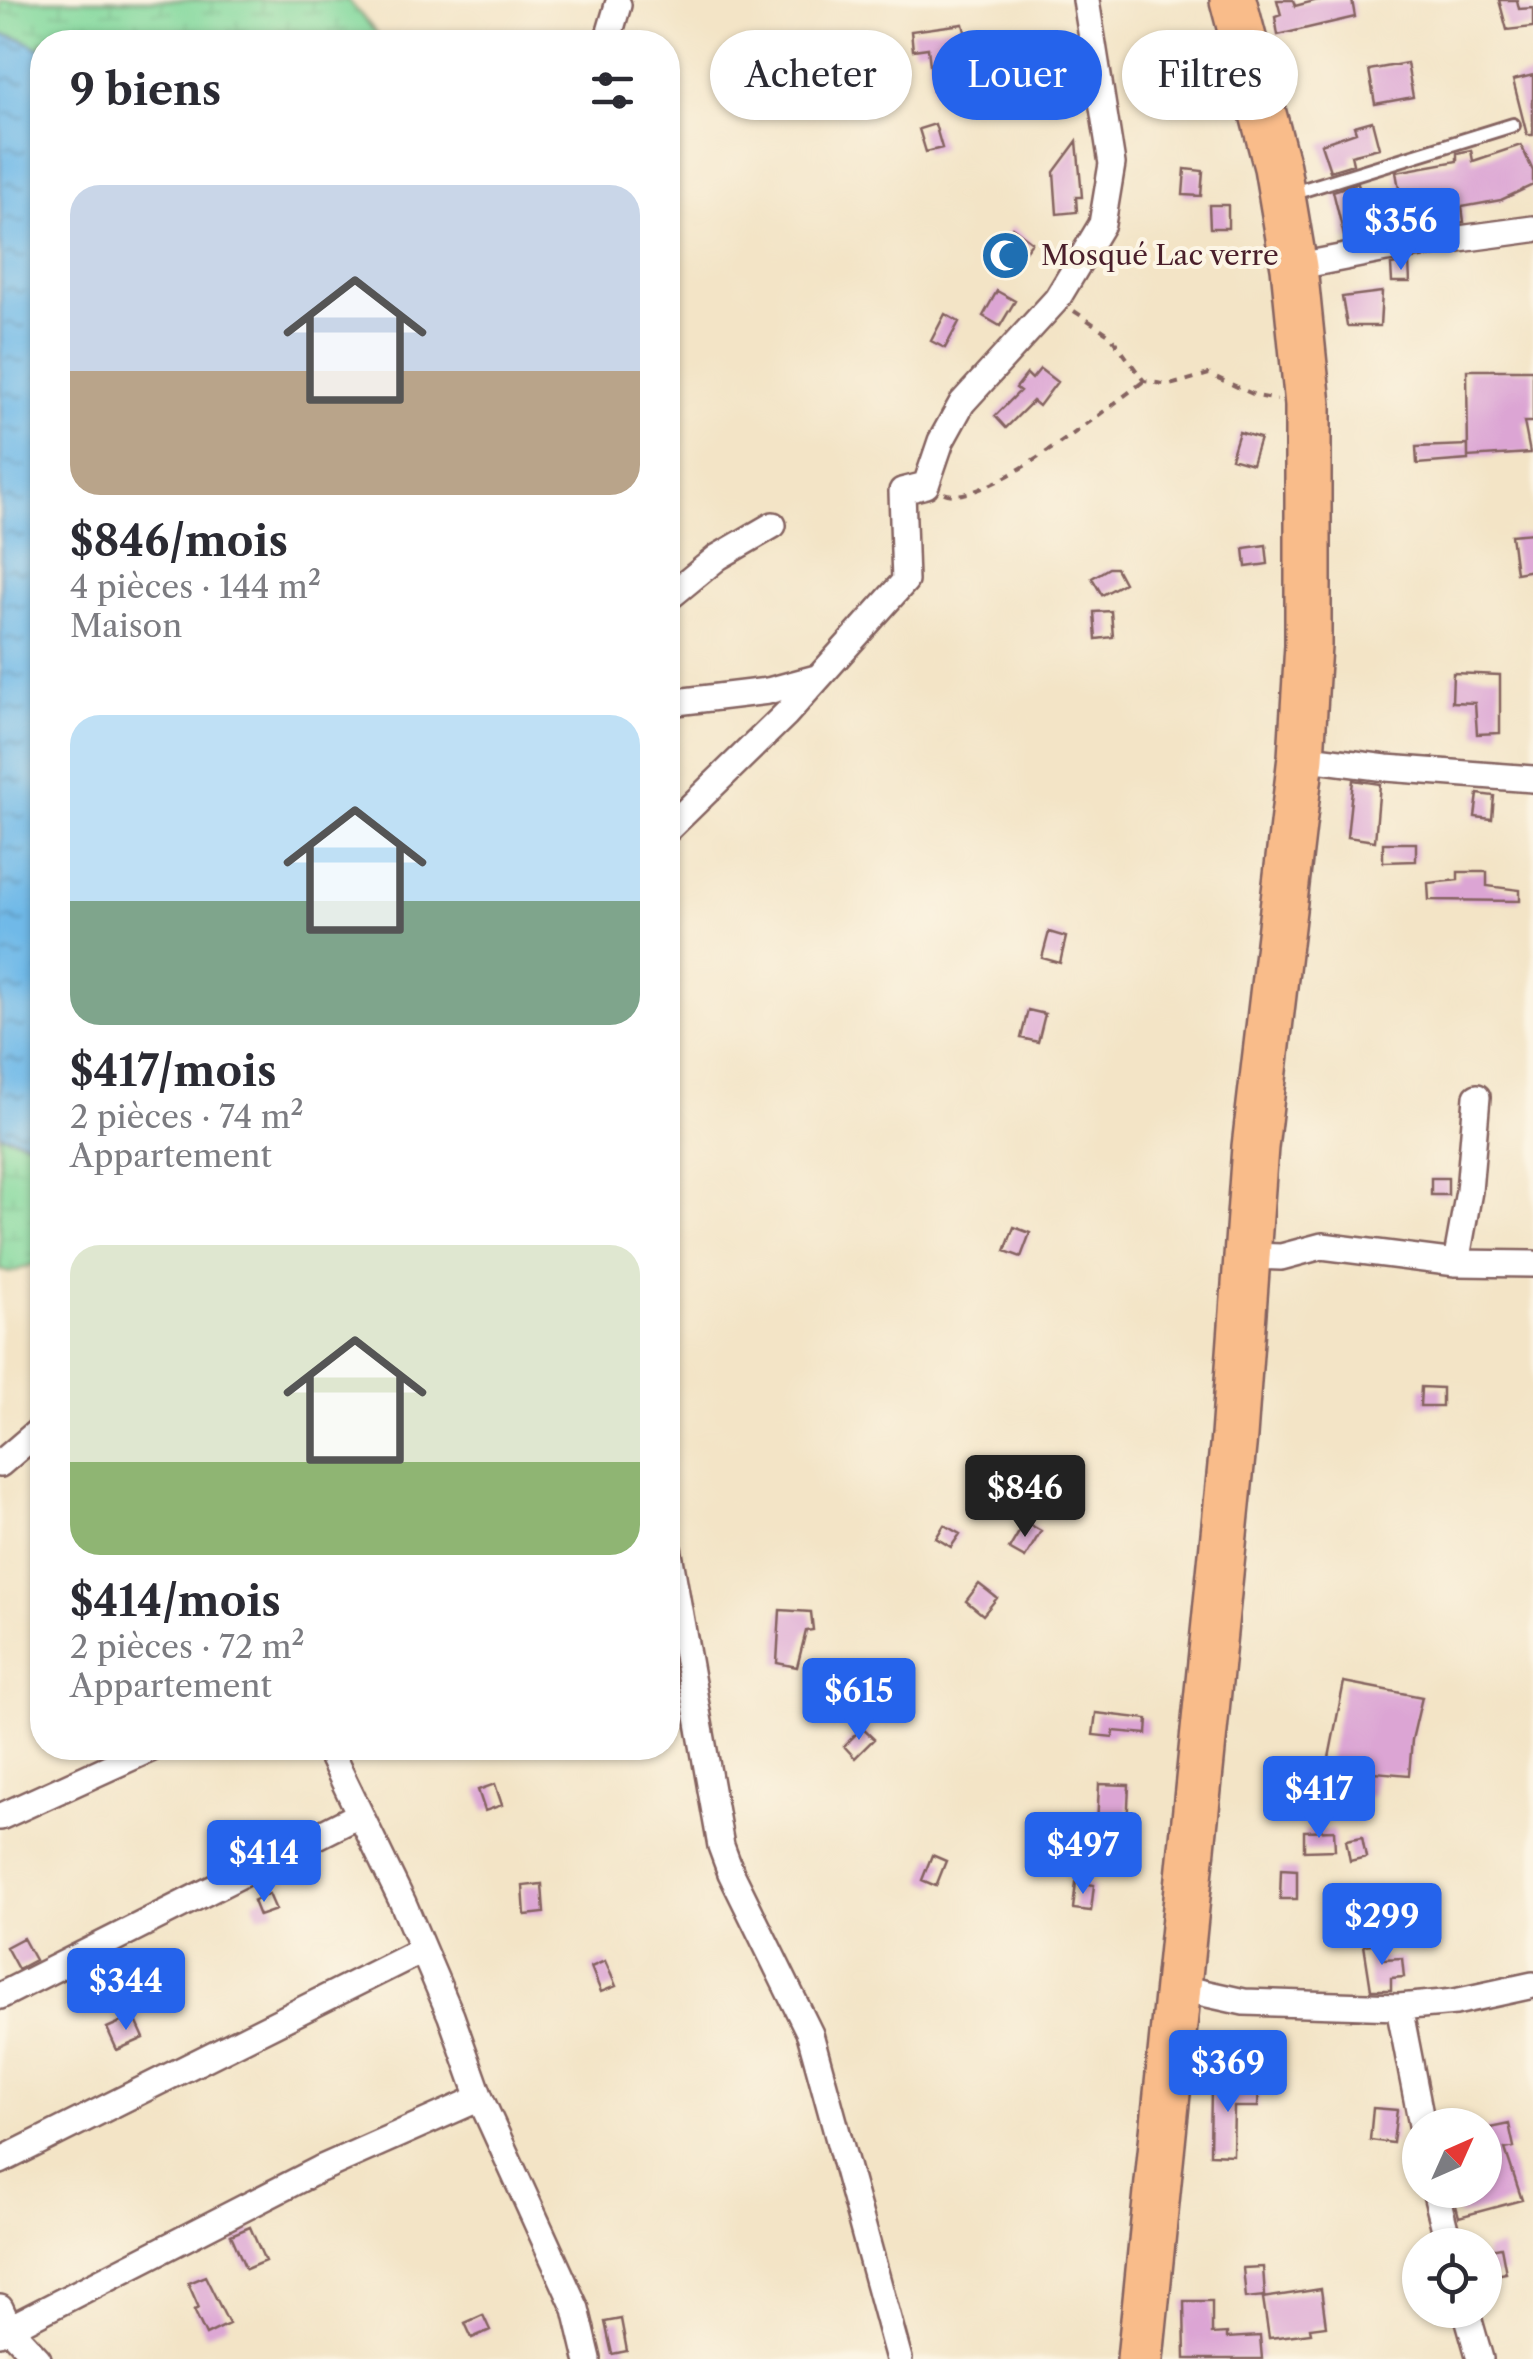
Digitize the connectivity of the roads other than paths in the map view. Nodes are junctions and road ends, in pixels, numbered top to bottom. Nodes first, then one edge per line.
1 (1086, 0) edge
2 (1233, 0) edge
3 (618, 5) dead end
4 (611, 30) edge
5 (1512, 125) dead end
6 (1283, 196) junction
7 (1533, 230) edge
8 (1294, 267) junction
9 (773, 525) dead end
10 (680, 588) edge
11 (816, 678) junction
12 (680, 702) edge
13 (1301, 757) junction
14 (1533, 779) edge
15 (680, 817) edge
16 (1477, 1097) dead end
17 (1246, 1256) junction
18 (1456, 1262) junction
19 (1533, 1264) edge
20 (30, 1438) edge
21 (0, 1464) edge
22 (680, 1614) edge
23 (126, 1760) edge
24 (334, 1760) edge
25 (359, 1815) junction
26 (0, 1817) edge
27 (422, 1950) junction
28 (1533, 1984) edge
29 (1176, 1987) junction
30 (0, 1996) edge
31 (1400, 2007) junction
32 (480, 2098) junction
33 (1419, 2108) edge
34 (0, 2161) edge
35 (3, 2323) edge
36 (1471, 2328) edge
37 (38, 2359) edge
38 (588, 2359) edge
39 (899, 2359) edge
40 (1140, 2359) edge
41 (1480, 2359) edge

1 - 11 street
2 - 6 highway
3 - 4 street
5 - 6 lane
6 - 8 highway
7 - 8 street
8 - 13 highway
9 - 10 street
11 - 12 street
11 - 15 street
13 - 14 street
13 - 17 highway
16 - 18 street
17 - 18 street
17 - 29 highway
18 - 19 street
20 - 21 street
22 - 39 street
23 - 26 street
24 - 25 street
25 - 27 street
25 - 30 street
27 - 32 street
27 - 34 street
28 - 31 street
29 - 31 street
29 - 40 highway
31 - 33 street
32 - 35 street
32 - 38 street
35 - 37 street
36 - 41 street

